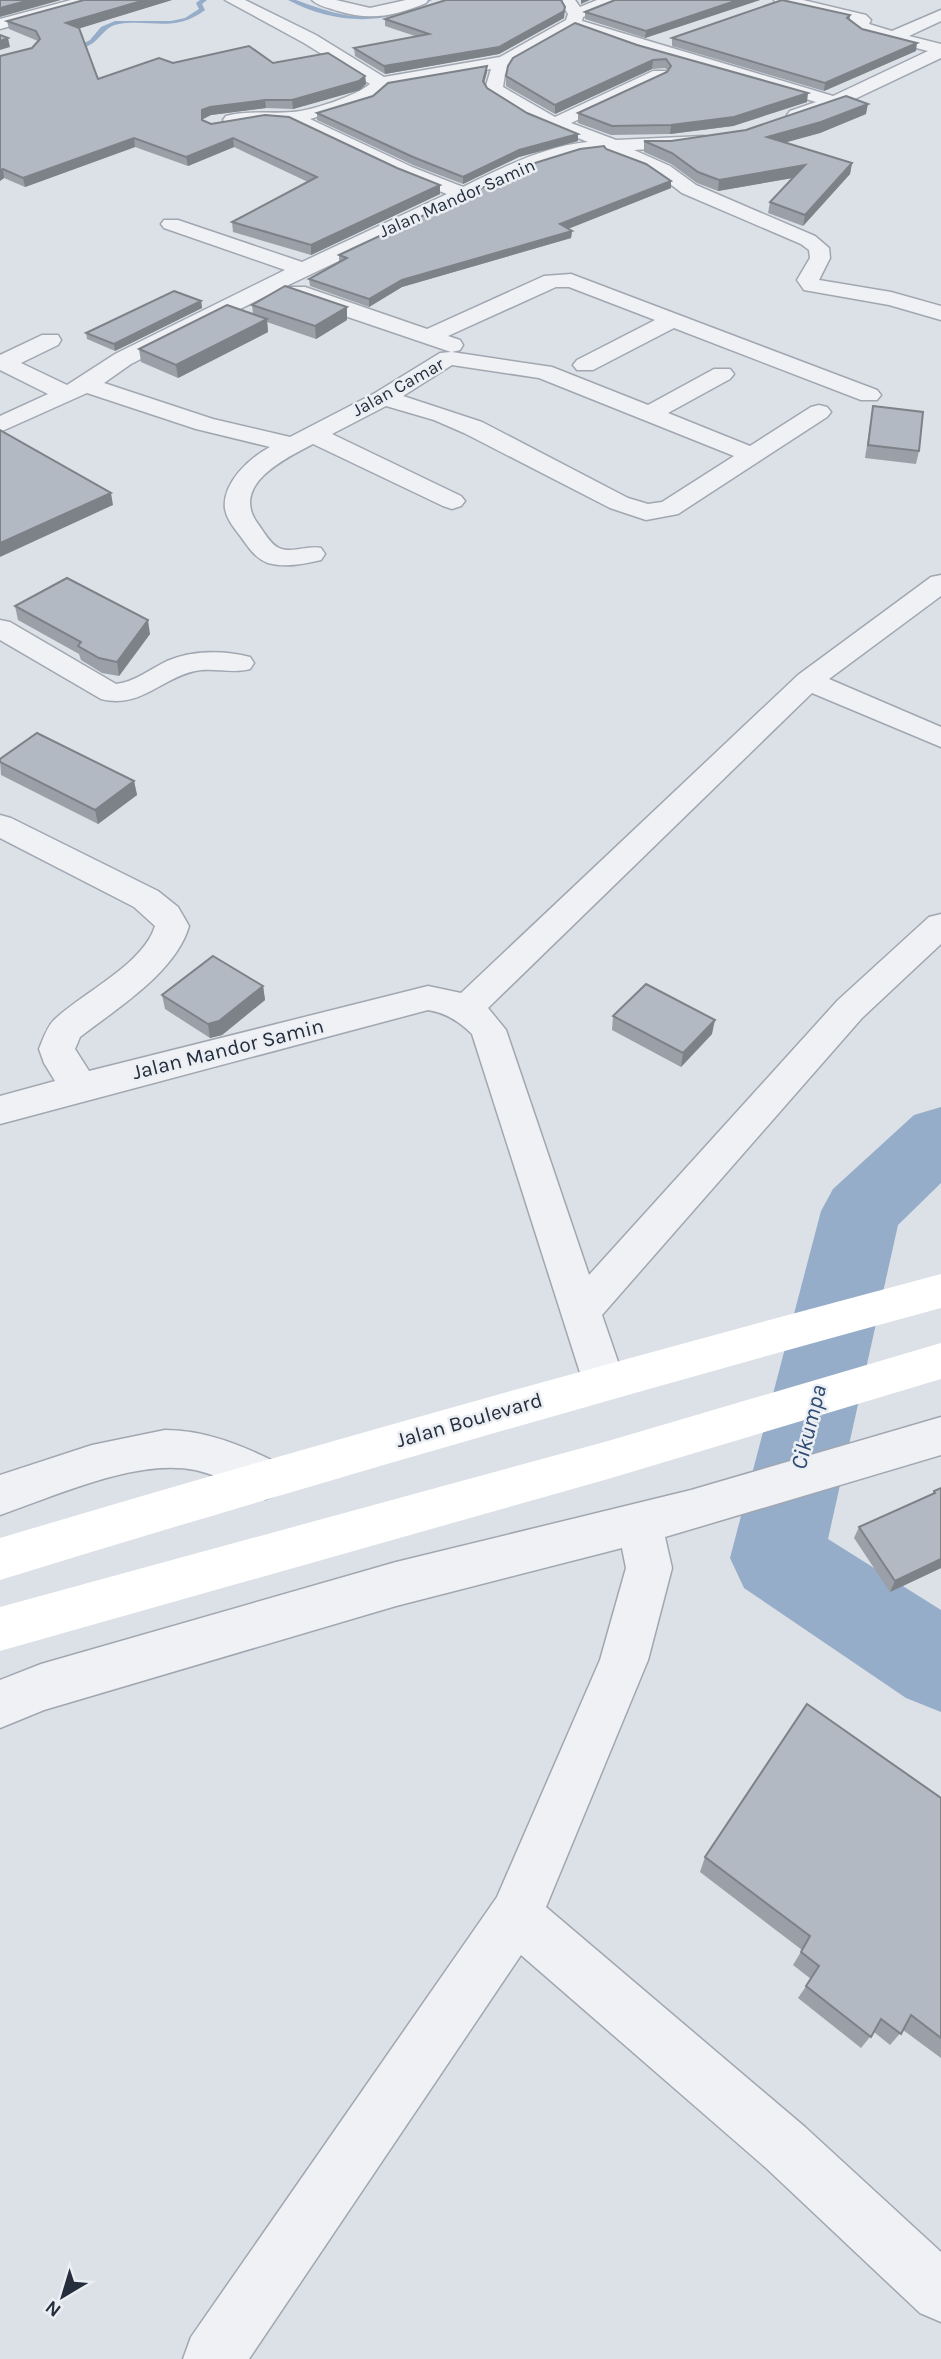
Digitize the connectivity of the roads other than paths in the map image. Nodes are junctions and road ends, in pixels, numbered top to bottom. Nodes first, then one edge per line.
1 (89, 0) edge
2 (233, 0) edge
3 (320, 0) edge
4 (420, 0) edge
5 (612, 0) edge
6 (776, 2) edge
7 (571, 13) edge
8 (941, 16) edge
9 (0, 24) edge
10 (0, 34) edge
11 (677, 36) edge
12 (893, 37) junction
13 (17, 39) edge
14 (643, 47) junction
15 (941, 50) edge
16 (505, 61) junction
17 (659, 75) edge
18 (381, 83) junction
19 (834, 102) junction
20 (294, 118) junction
21 (783, 120) edge
22 (556, 123) junction
23 (212, 124) edge
24 (713, 138) edge
25 (604, 145) junction
26 (465, 194) junction
27 (171, 225) dead end
28 (302, 270) junction
29 (272, 284) junction
30 (941, 313) edge
31 (674, 319) junction
32 (428, 337) junction
33 (50, 340) dead end
34 (464, 349) dead end
35 (585, 365) dead end
36 (722, 374) dead end
37 (76, 389) junction
38 (869, 395) dead end
39 (383, 398) junction
40 (819, 412) dead end
41 (651, 414) junction
42 (0, 425) edge
43 (300, 440) junction
44 (752, 455) junction
45 (452, 501) dead end
46 (312, 554) dead end
47 (941, 583) edge
48 (0, 628) edge
49 (240, 663) dead end
50 (808, 681) junction
51 (941, 738) edge
52 (0, 825) edge
53 (941, 925) edge
54 (466, 1009) junction
55 (81, 1087) junction
56 (0, 1110) edge
57 (940, 1293) edge
58 (582, 1310) junction
59 (941, 1361) edge
60 (604, 1381) junction
61 (941, 1436) edge
62 (265, 1479) junction
63 (0, 1495) edge
64 (640, 1523) junction
65 (0, 1559) edge
66 (0, 1629) edge
67 (0, 1703) edge
68 (516, 1916) junction
69 (941, 2292) edge
70 (213, 2359) edge

1 - 9 street
2 - 18 street
3 - 4 street
5 - 7 street
6 - 12 street
7 - 14 street
7 - 16 street
8 - 12 street
10 - 13 street
11 - 14 street
12 - 15 street
14 - 19 street
15 - 19 street
16 - 18 street
16 - 22 street
17 - 22 street
18 - 20 street
19 - 21 street
20 - 23 street
20 - 26 street
22 - 25 street
24 - 25 street, Jalan Mandor Samin
25 - 26 street, Jalan Mandor Samin
25 - 30 street
26 - 28 street, Jalan Mandor Samin
27 - 28 street
28 - 29 street, Jalan Mandor Samin
29 - 32 street
29 - 37 street, Jalan Mandor Samin
31 - 32 street
31 - 35 street
31 - 38 street
32 - 34 street
33 - 37 street
36 - 41 street
37 - 42 street, Jalan Mandor Samin
37 - 43 street
39 - 41 street, Jalan Camar
39 - 43 street, Jalan Camar
39 - 44 street
40 - 44 street
41 - 44 street, Jalan Camar
43 - 45 street
43 - 46 street, Jalan Camar
47 - 50 street
48 - 49 street
50 - 51 street
50 - 54 street
52 - 55 street
53 - 58 street
54 - 55 street, Jalan Mandor Samin
54 - 58 street, Jalan Mandor Samin
55 - 56 street, Jalan Mandor Samin
57 - 60 main road, Jalan Boulevard
58 - 60 street, Jalan Mandor Samin
59 - 66 main road
60 - 62 main road, Jalan Boulevard
61 - 64 street
62 - 63 street
62 - 65 main road, Jalan Boulevard
64 - 67 street
64 - 68 street
68 - 69 street
68 - 70 street

